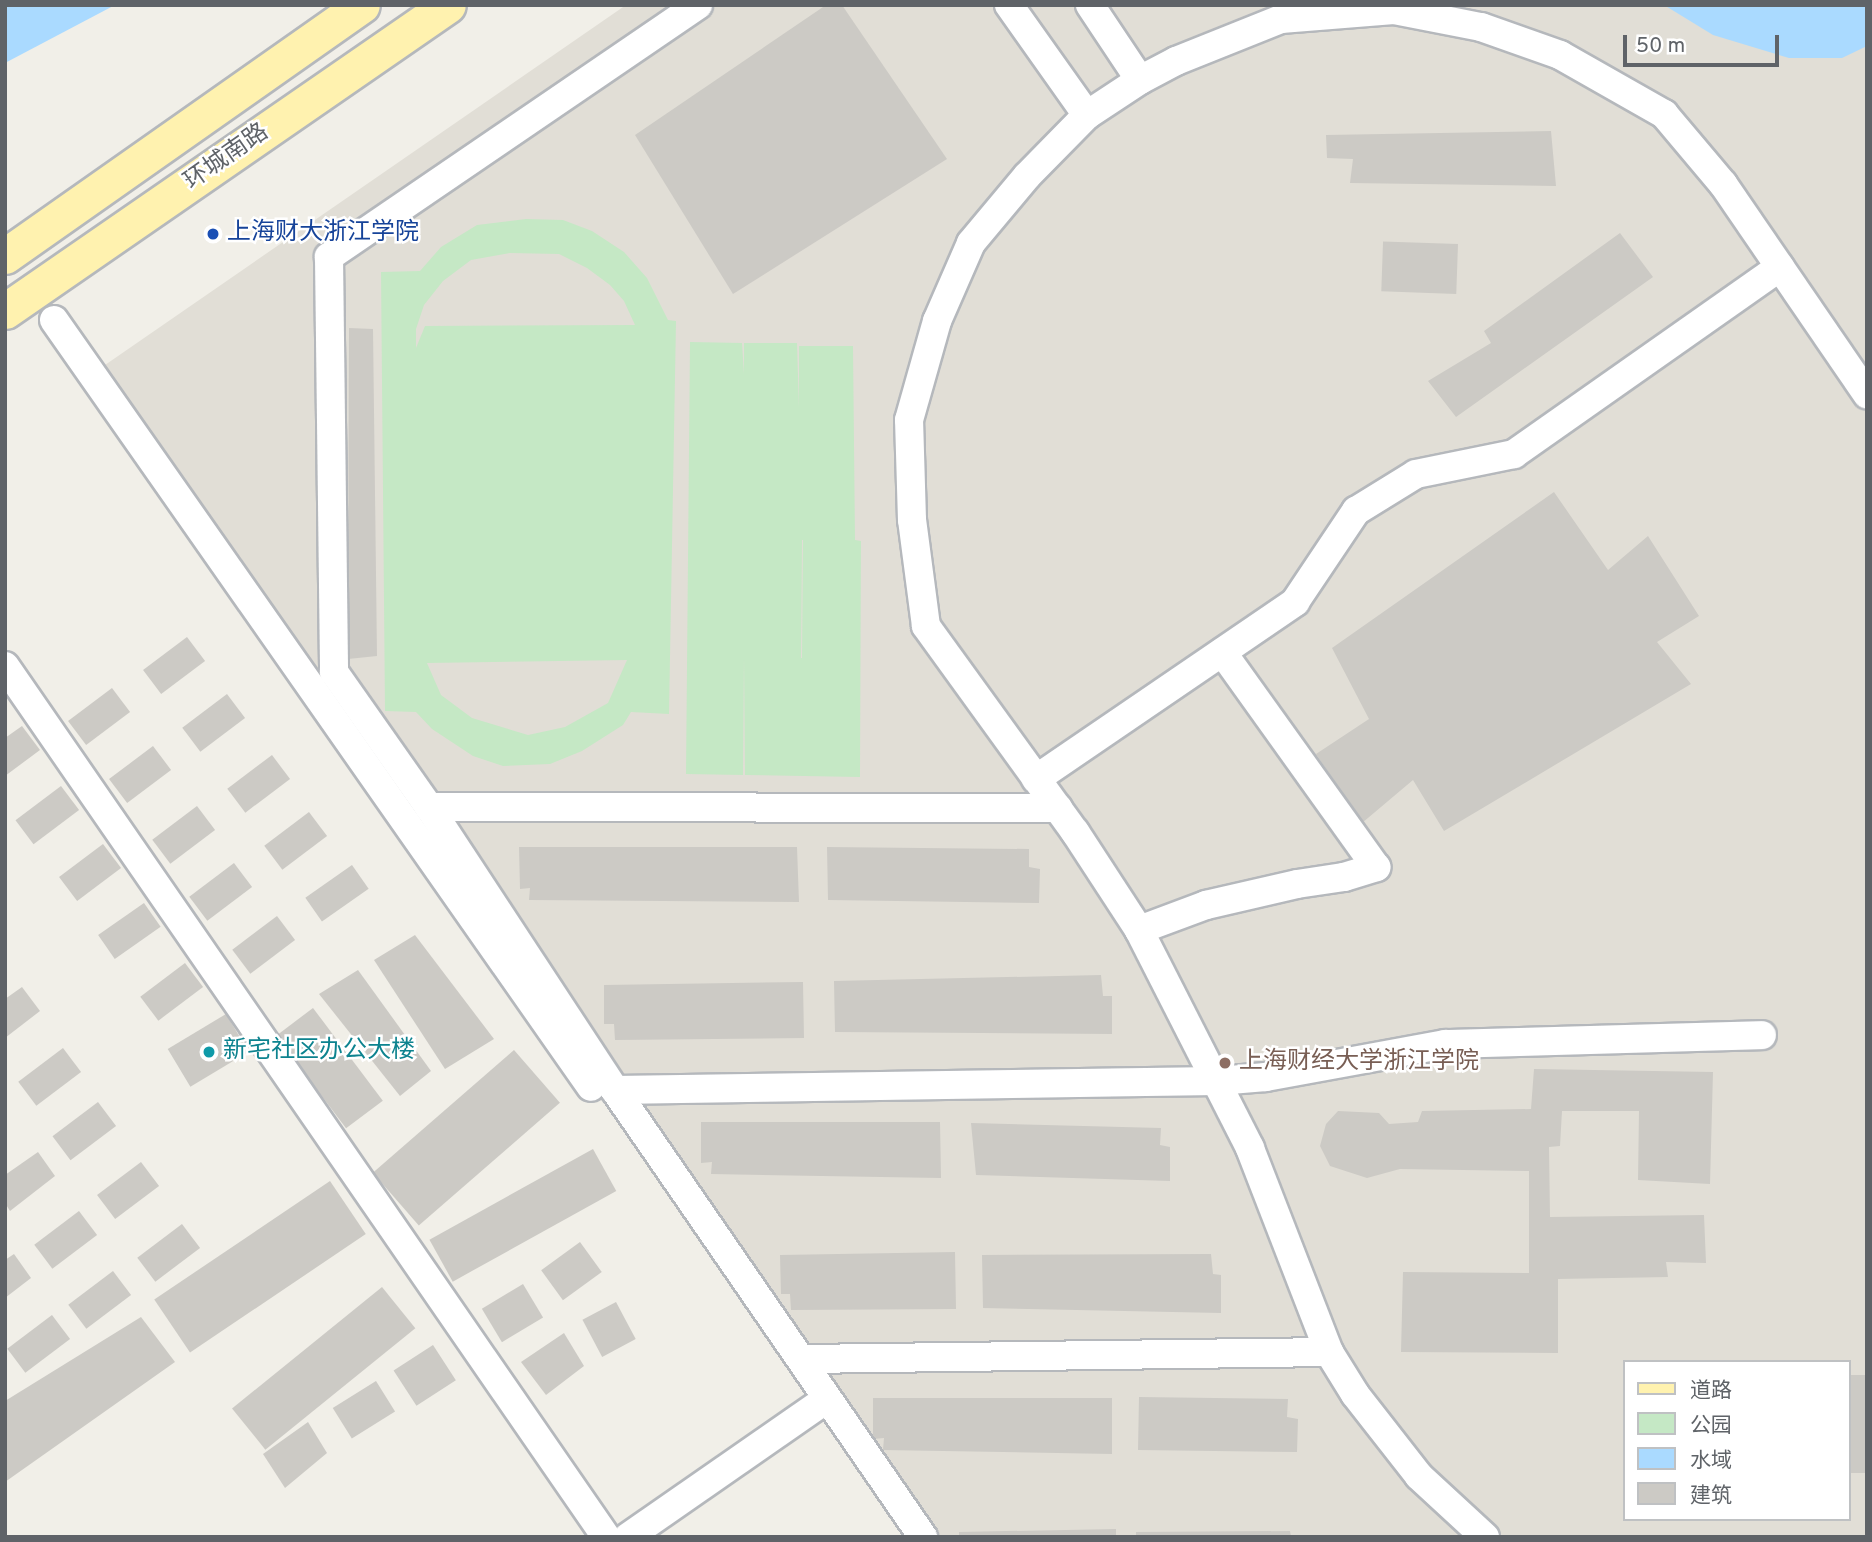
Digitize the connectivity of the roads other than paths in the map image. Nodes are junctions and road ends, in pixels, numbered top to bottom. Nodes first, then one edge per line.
1 (362, 5) edge
2 (448, 5) edge
3 (698, 5) edge
4 (1009, 5) edge
5 (1090, 5) edge
6 (1140, 80) junction
7 (1087, 115) junction
8 (5, 256) edge
9 (1780, 267) junction
10 (5, 311) edge
11 (54, 320) dead end
12 (1867, 394) edge
13 (1222, 652) junction
14 (5, 666) edge
15 (1036, 779) junction
16 (429, 807) junction
17 (1058, 808) junction
18 (1139, 930) junction
19 (1762, 1035) dead end
20 (1217, 1081) junction
21 (615, 1090) junction
22 (1328, 1352) junction
23 (803, 1359) junction
24 (815, 1407) junction
25 (606, 1537) edge
26 (628, 1537) edge
27 (906, 1537) edge
28 (923, 1537) edge
29 (1485, 1537) edge

1 - 8 main road, 环城南路
2 - 10 main road, 环城南路
3 - 16 street
4 - 7 street
5 - 6 street
6 - 7 street
6 - 9 street
7 - 15 street
9 - 12 street
9 - 13 street
11 - 24 street
13 - 15 street
13 - 18 street
14 - 25 street
15 - 17 street
16 - 17 street
16 - 21 street
17 - 18 street
18 - 20 street
19 - 20 street
20 - 21 street
20 - 22 street
21 - 23 street
22 - 23 street
22 - 29 street
23 - 28 street
24 - 26 street
24 - 27 street

